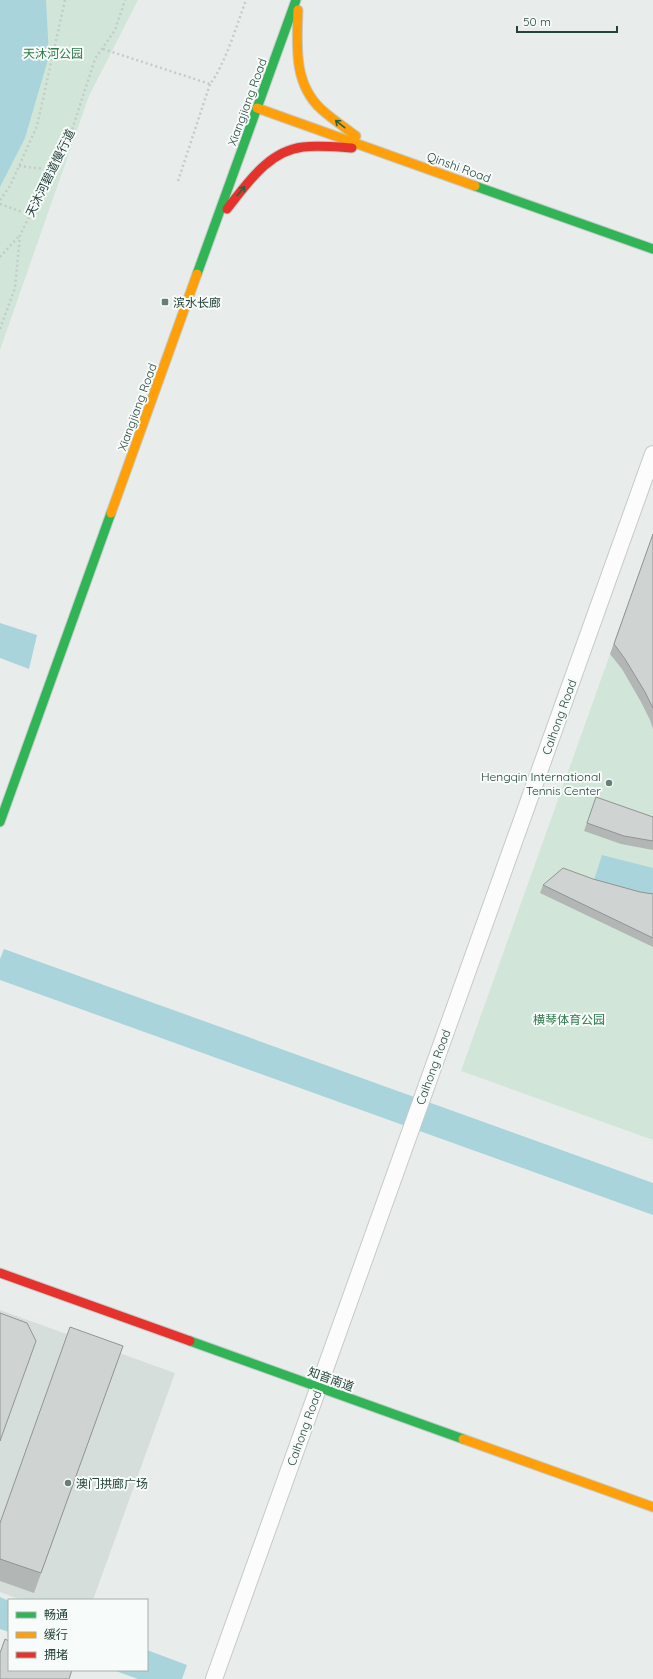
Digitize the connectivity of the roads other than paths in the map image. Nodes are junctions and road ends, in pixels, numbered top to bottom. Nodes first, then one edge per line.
1 (297, 0) edge
2 (257, 108) junction
3 (371, 148) junction
4 (216, 221) junction
5 (653, 249) edge
6 (653, 454) edge
7 (0, 822) edge
8 (0, 1273) edge
9 (318, 1387) junction
10 (653, 1507) edge
11 (214, 1679) edge

1 - 2 main road, Xiangjiang Road
3 -> 1 main road
2 - 3 main road, Qinshi Road
2 - 4 main road, Xiangjiang Road
4 -> 3 main road
3 - 5 main road, Qinshi Road
4 - 7 main road, Xiangjiang Road
6 - 9 street, Caihong Road
8 - 9 main road, 知音南道
9 - 10 main road, 知音南道
9 - 11 street, Caihong Road

